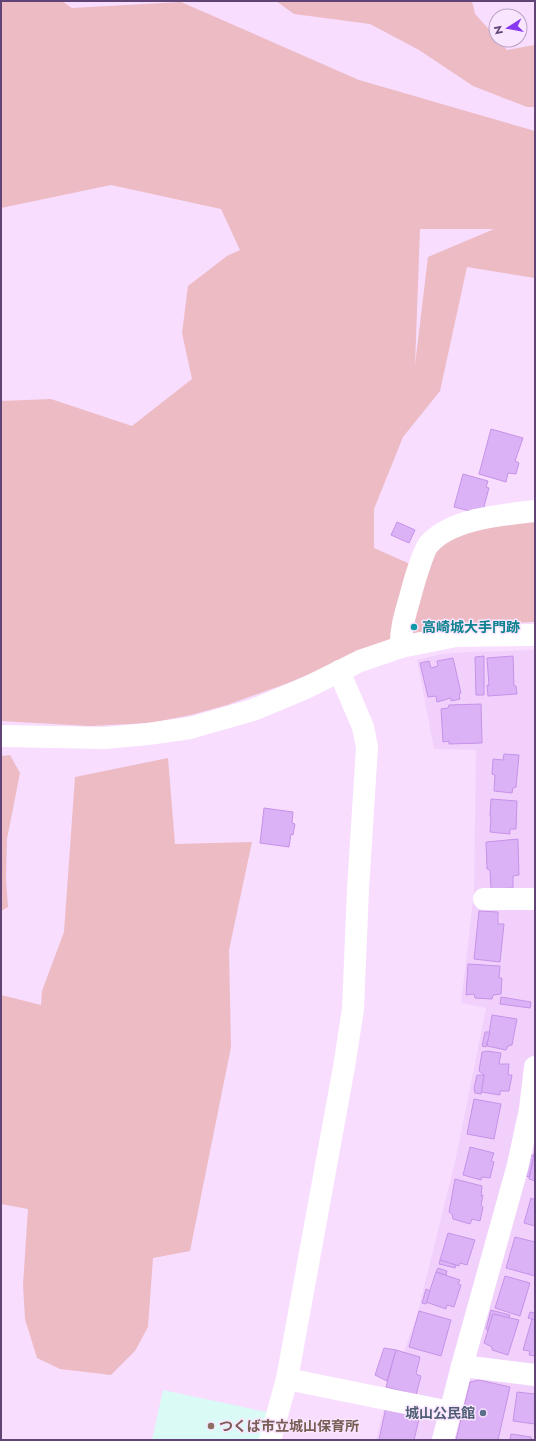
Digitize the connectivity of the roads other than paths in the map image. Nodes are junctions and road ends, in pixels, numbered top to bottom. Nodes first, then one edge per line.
1 (535, 510) edge
2 (535, 635) edge
3 (401, 647) junction
4 (339, 671) junction
5 (1, 736) edge
6 (484, 899) dead end
7 (535, 899) edge
8 (535, 1067) edge
9 (462, 1366) junction
10 (535, 1375) edge
11 (287, 1379) junction
12 (450, 1412) junction
13 (270, 1440) edge
14 (443, 1440) edge

1 - 3 street
2 - 3 street
3 - 4 street
4 - 5 street
4 - 11 street
6 - 7 street
8 - 9 street
9 - 10 street
9 - 12 street
11 - 12 street
11 - 13 street
12 - 14 street

